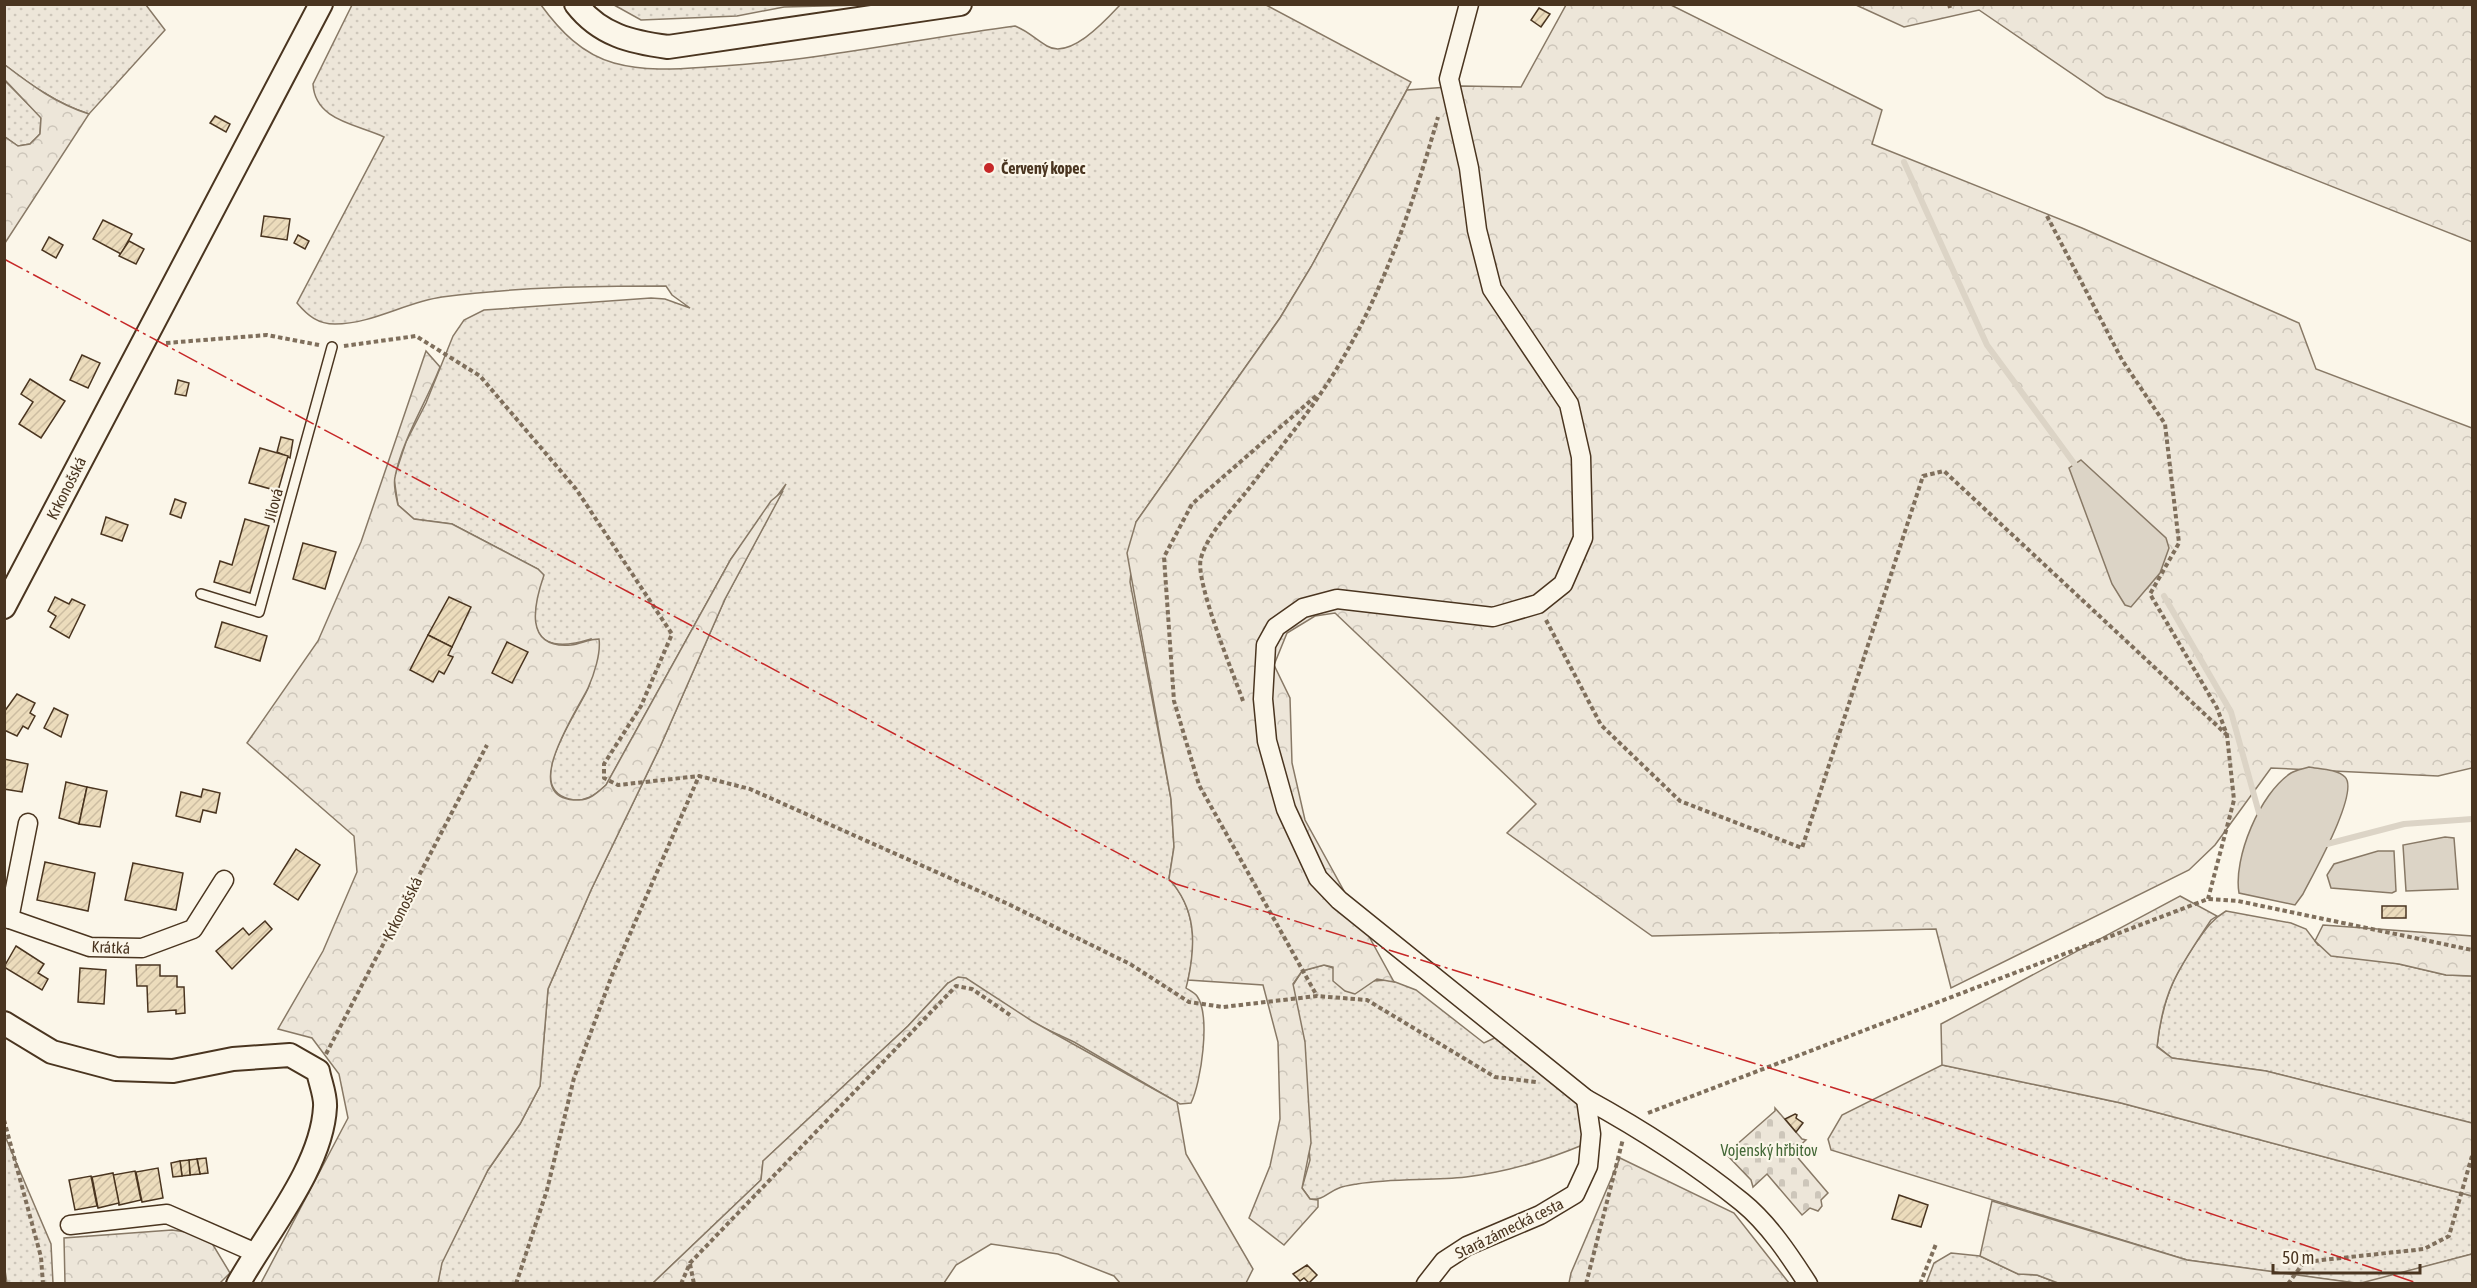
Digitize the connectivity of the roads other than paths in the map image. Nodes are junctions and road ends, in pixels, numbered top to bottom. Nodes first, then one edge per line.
1 (321, 4) edge
2 (576, 4) edge
3 (960, 4) edge
4 (1469, 4) edge
5 (332, 347) road end
6 (201, 594) dead end
7 (4, 607) edge
8 (28, 823) dead end
9 (224, 880) dead end
10 (7, 918) edge
11 (4, 1023) edge
12 (1586, 1099) junction
13 (70, 1225) dead end
14 (256, 1253) junction
15 (238, 1284) edge
16 (1426, 1284) edge
17 (1808, 1284) edge

1 - 7 street, Krkonošská
2 - 3 street
4 - 12 street
5 - 6 lane, Jílová
8 - 10 street, Krátká
9 - 10 street, Krátká
11 - 14 street
12 - 16 street, Stará zámecká cesta
12 - 17 street
13 - 14 street
14 - 15 street

